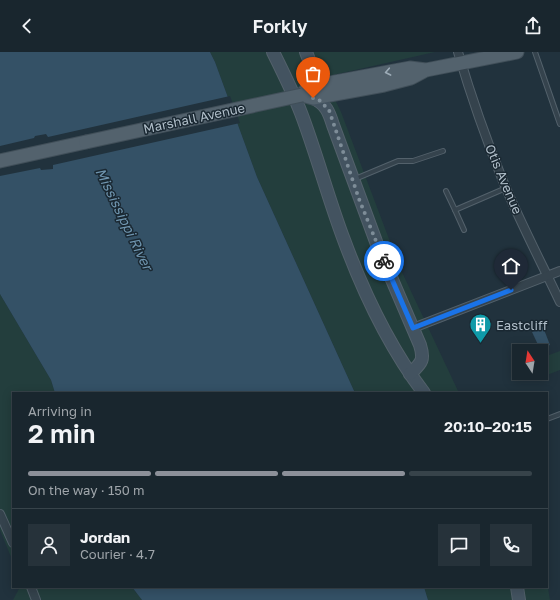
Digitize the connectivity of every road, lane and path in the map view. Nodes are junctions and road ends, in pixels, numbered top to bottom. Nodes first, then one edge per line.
1 (273, 52) edge
2 (306, 52) edge
3 (517, 52) edge
4 (535, 52) edge
5 (460, 58) edge
6 (314, 70) junction
7 (333, 89) junction
8 (308, 93) junction
9 (329, 110) junction
10 (560, 124) edge
11 (443, 151) dead end
12 (0, 161) edge
13 (353, 180) junction
14 (506, 188) junction
15 (446, 191) dead end
16 (455, 210) junction
17 (464, 230) dead end
18 (560, 271) edge
19 (548, 276) junction
20 (560, 302) edge
21 (413, 328) junction
22 (410, 374) junction
23 (423, 392) edge
24 (560, 414) edge
25 (548, 419) edge
26 (0, 514) edge
27 (12, 541) edge
28 (31, 588) edge
29 (517, 588) edge
30 (36, 600) edge
31 (519, 600) edge

1 - 22 street
2 - 6 street
3 - 5 main road, Marshall Avenue
4 - 10 lane
5 - 7 main road, Marshall Avenue
5 - 14 street, Otis Avenue
6 - 7 street
6 - 8 street
7 - 8 main road, Marshall Avenue
7 - 9 street
8 - 9 street
8 - 12 main road, Marshall Avenue, bridge
9 - 13 street
11 - 13 lane
13 - 21 street
14 - 16 lane
14 - 19 street, Otis Avenue
15 - 16 lane
16 - 17 lane
18 - 19 street
19 - 20 street, Otis Avenue
19 - 21 street
21 - 22 street
22 - 23 street
24 - 25 lane
26 - 27 street
28 - 30 street
29 - 31 street

